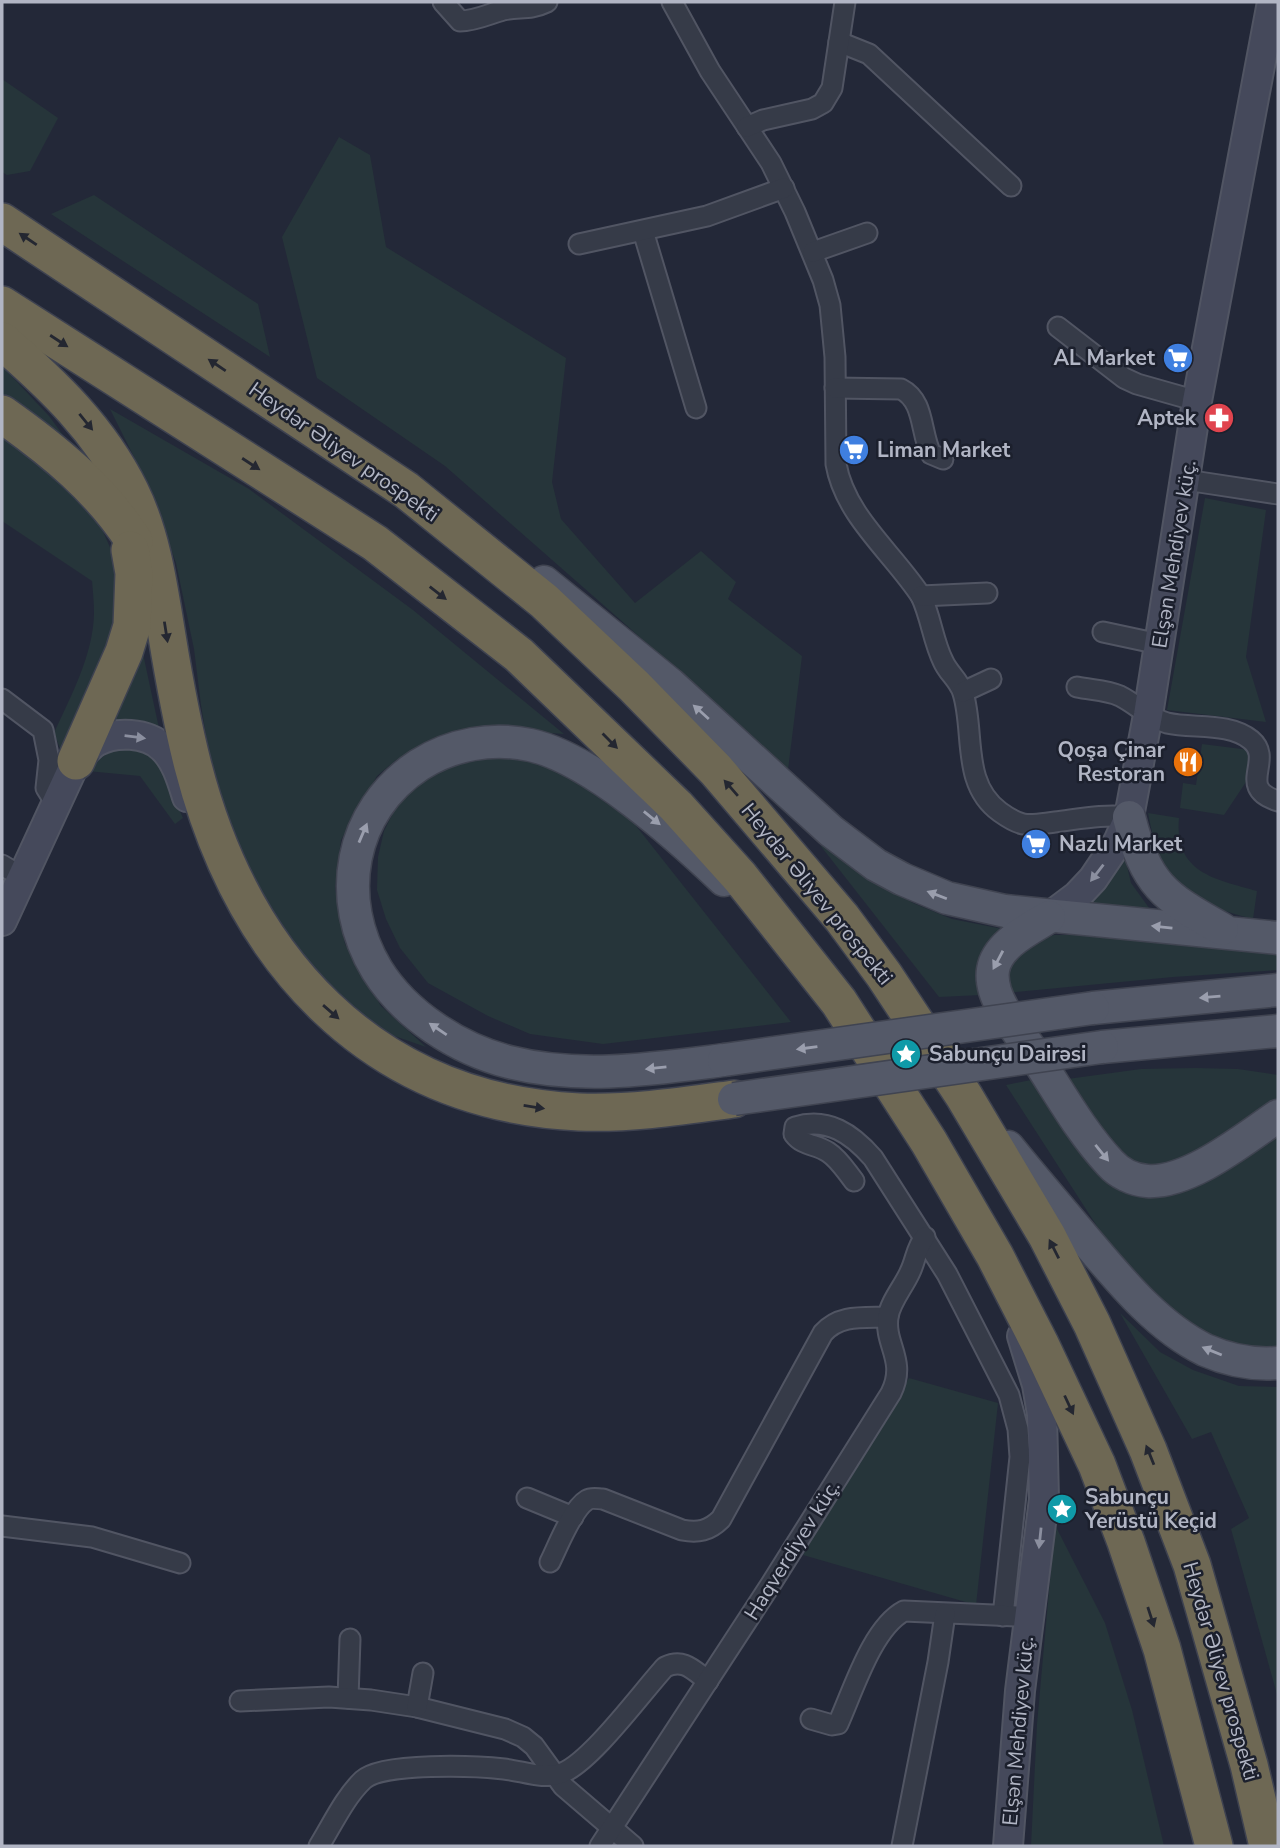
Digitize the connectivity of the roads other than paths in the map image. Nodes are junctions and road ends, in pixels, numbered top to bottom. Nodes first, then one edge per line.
1 (443, 2) edge
2 (547, 2) edge
3 (672, 2) edge
4 (845, 2) edge
5 (1272, 2) edge
6 (505, 5) edge
7 (839, 43) junction
8 (747, 127) junction
9 (1011, 186) dead end
10 (784, 188) junction
11 (2, 222) edge
12 (643, 231) junction
13 (867, 233) dead end
14 (579, 244) dead end
15 (813, 253) junction
16 (2, 304) edge
17 (1058, 327) dead end
18 (2, 341) edge
19 (835, 388) junction
20 (1197, 401) junction
21 (695, 408) dead end
22 (2, 414) edge
23 (943, 459) dead end
24 (1186, 480) junction
25 (406, 490) junction
26 (1278, 494) edge
27 (122, 522) junction
28 (987, 593) dead end
29 (921, 596) junction
30 (160, 597) junction
31 (1103, 632) dead end
32 (1159, 644) junction
33 (991, 679) dead end
34 (1077, 687) dead end
35 (963, 692) junction
36 (2, 699) edge
37 (1148, 715) junction
38 (76, 761) junction
39 (57, 800) junction
40 (1278, 802) edge
41 (1129, 817) junction
42 (12, 871) edge
43 (1049, 916) junction
44 (2, 921) edge
45 (1232, 934) junction
46 (1278, 939) edge
47 (798, 951) junction
48 (293, 974) junction
49 (1278, 990) edge
50 (1278, 1031) edge
51 (1102, 1047) junction
52 (1278, 1053) edge
53 (964, 1096) junction
54 (734, 1099) joint
55 (1278, 1116) edge
56 (855, 1181) dead end
57 (925, 1237) junction
58 (995, 1256) junction
59 (888, 1317) junction
60 (1278, 1363) edge
61 (527, 1497) dead end
62 (573, 1517) junction
63 (2, 1526) edge
64 (550, 1562) dead end
65 (180, 1563) dead end
66 (1192, 1565) junction
67 (945, 1614) junction
68 (1016, 1616) junction
69 (350, 1639) dead end
70 (423, 1673) dead end
71 (708, 1681) junction
72 (348, 1698) junction
73 (240, 1701) dead end
74 (417, 1707) junction
75 (811, 1719) dead end
76 (554, 1775) junction
77 (1278, 1812) edge
78 (613, 1829) junction
79 (319, 1846) edge
80 (600, 1846) edge
81 (633, 1846) edge
82 (902, 1846) edge
83 (1009, 1846) edge
84 (1214, 1846) edge
85 (1268, 1846) edge

1 - 6 street
2 - 6 street
3 - 8 street
4 - 7 street
5 - 20 street, Elşən Mehdiyev küç.
7 - 8 street
7 - 9 street
8 - 10 street
10 - 12 street
10 - 15 street
25 -> 11 highway, Heydər Əliyev prospekti
12 - 14 street
12 - 21 street
13 - 15 street
15 - 19 street
16 -> 47 highway
17 - 20 street
18 -> 30 highway
19 - 23 street
19 - 29 street
20 - 24 street, Elşən Mehdiyev küç.
22 - 27 highway
24 - 26 street
24 - 32 street, Elşən Mehdiyev küç.
43 -> 25 main road
53 -> 25 highway, Heydər Əliyev prospekti
27 - 30 highway
27 - 38 highway
28 - 29 street
29 - 35 street
30 -> 48 highway
31 - 32 street
32 - 37 street, Elşən Mehdiyev küç.
33 - 35 street
34 - 37 street
35 - 41 street
36 - 39 street
37 - 40 street
37 - 41 street, Elşən Mehdiyev küç.
38 - 39 street
38 -> 48 street
39 - 42 street
41 -> 43 street, Elşən Mehdiyev küç.
41 - 45 main road
42 - 44 street
45 -> 43 main road
43 -> 55 main road
45 - 46 main road
49 -> 47 main road, bridge
47 - 58 highway
48 -> 54 highway
50 - 51 main road
51 - 52 main road
51 - 54 main road, bridge
60 -> 53 main road
66 -> 53 highway, Heydər Əliyev prospekti
56 - 57 street
57 - 59 street
57 - 68 street
58 -> 68 street, Elşən Mehdiyev küç.
58 -> 84 highway
59 - 62 street
59 - 71 street, Haqverdiyev küç.
61 - 62 street
62 - 64 street
63 - 65 street
66 - 77 street
66 - 85 highway, Heydər Əliyev prospekti
67 - 68 street
67 - 75 street
67 - 82 street
68 - 83 street, Elşən Mehdiyev küç.
69 - 72 street
70 - 74 street
71 - 76 street
71 - 78 street, Haqverdiyev küç.
72 - 73 street
72 - 74 street
74 - 76 street
76 - 78 street
76 - 79 street
78 - 80 street, Haqverdiyev küç.
78 - 81 street

